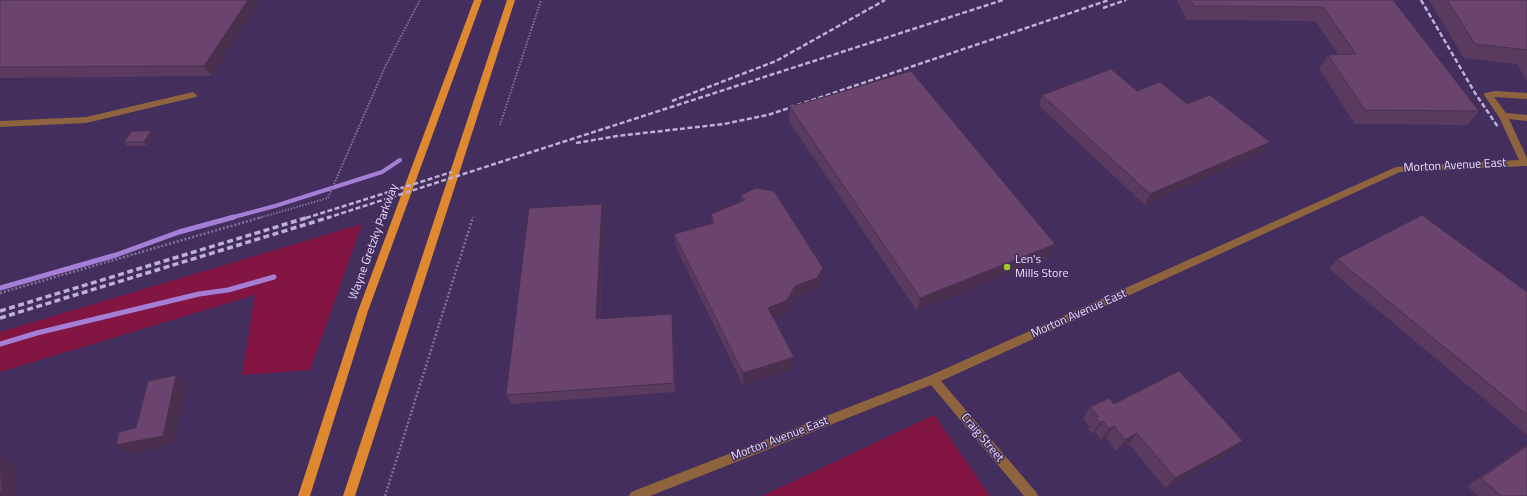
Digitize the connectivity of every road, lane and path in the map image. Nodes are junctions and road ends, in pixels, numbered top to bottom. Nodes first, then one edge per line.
1 (420, 0) edge
2 (478, 0) edge
3 (512, 0) edge
4 (541, 0) edge
5 (194, 95) dead end
6 (1527, 96) edge
7 (1503, 116) junction
8 (1527, 118) edge
9 (0, 124) edge
10 (500, 125) dead end
11 (1526, 163) edge
12 (473, 217) dead end
13 (0, 292) edge
14 (933, 379) junction
15 (304, 496) edge
16 (349, 496) edge
17 (385, 496) edge
18 (635, 496) edge
19 (1032, 496) edge

1 - 13 path
2 - 15 main road, Wayne Gretzky Parkway
3 - 16 main road
4 - 10 path
5 - 9 street
6 - 7 street
7 - 8 street
7 - 11 street
11 - 14 street, Morton Avenue East
12 - 17 path
14 - 18 street, Morton Avenue East
14 - 19 street, Craig Street

